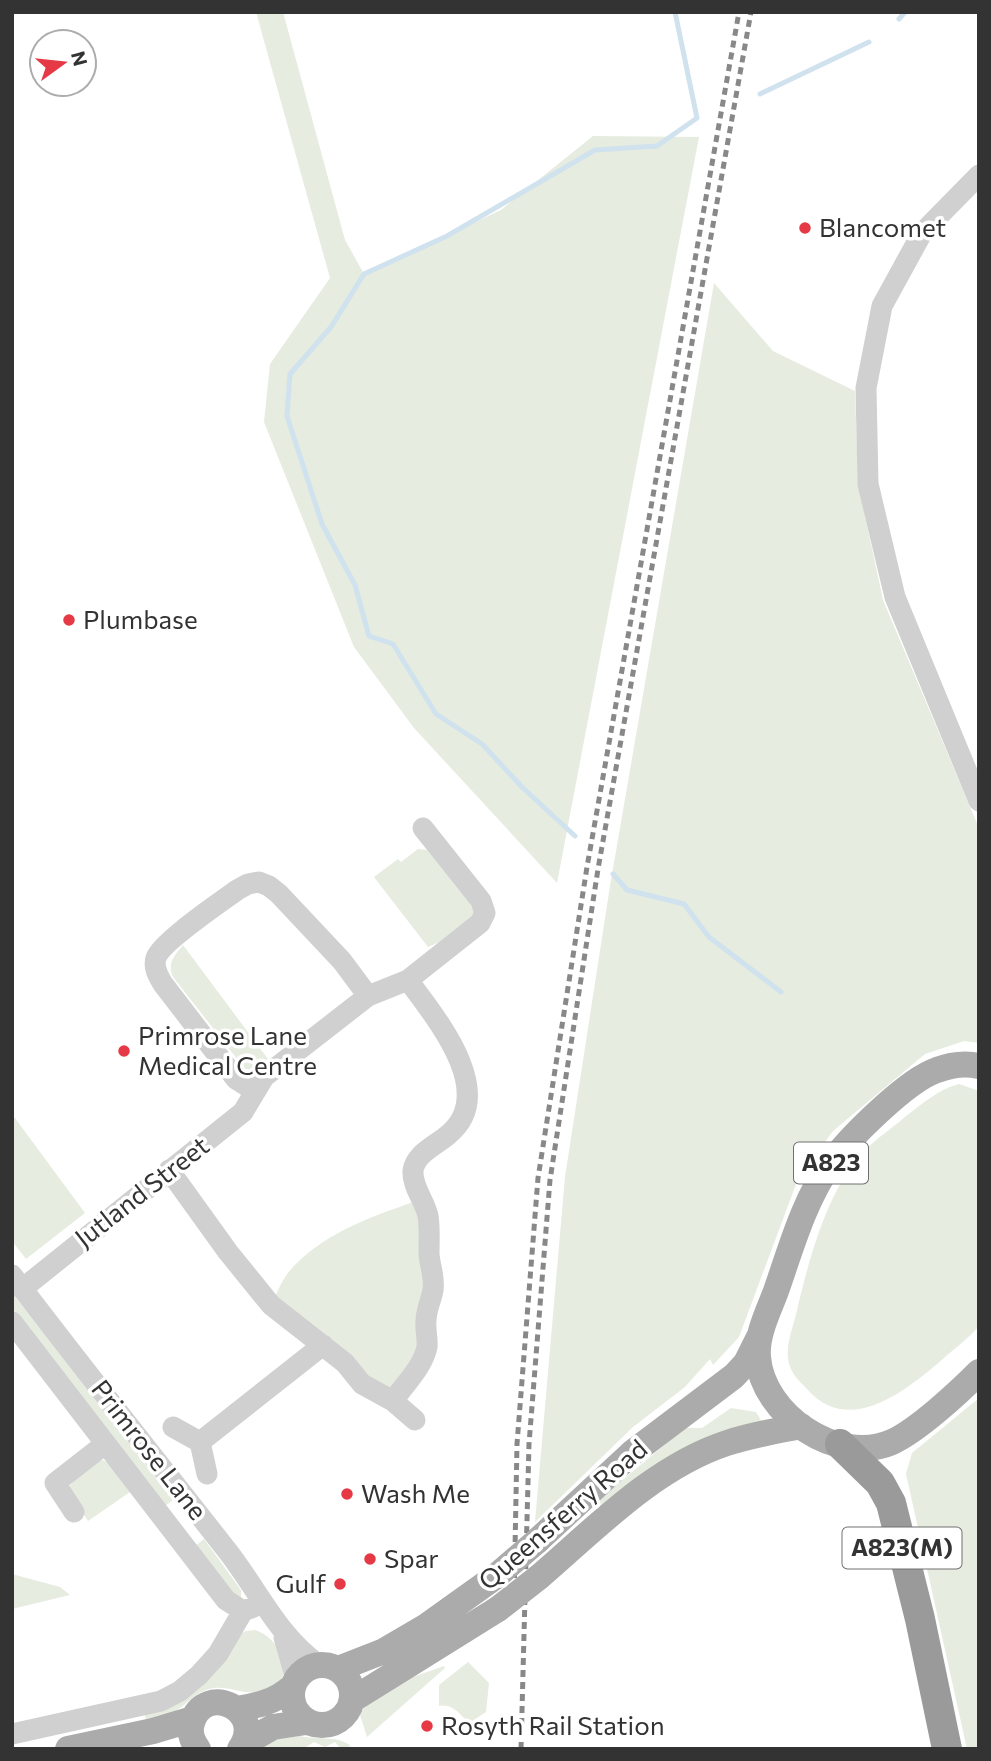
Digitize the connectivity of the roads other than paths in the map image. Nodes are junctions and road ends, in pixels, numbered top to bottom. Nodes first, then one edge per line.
1 (979, 175) edge
2 (979, 801) edge
3 (423, 828) dead end
4 (408, 980) junction
5 (368, 996) junction
6 (977, 1065) edge
7 (255, 1091) junction
8 (169, 1170) junction
9 (17, 1282) edge
10 (12, 1322) edge
11 (762, 1329) junction
12 (323, 1345) junction
13 (979, 1372) edge
14 (393, 1401) junction
15 (415, 1420) dead end
16 (801, 1426) junction
17 (173, 1427) dead end
18 (201, 1442) junction
19 (105, 1444) junction
20 (840, 1444) junction
21 (206, 1474) dead end
22 (74, 1512) dead end
23 (253, 1606) junction
24 (280, 1629) junction
25 (328, 1667) junction
26 (294, 1683) junction
27 (352, 1700) junction
28 (237, 1709) junction
29 (193, 1719) junction
30 (306, 1722) junction
31 (12, 1734) edge
32 (241, 1746) edge
33 (68, 1749) edge
34 (198, 1749) edge
35 (947, 1749) edge

1 - 2 street
3 - 4 street, Jutland Street
4 - 5 street, Jutland Street
4 - 14 street
5 - 7 street, Jutland Street
5 - 7 street
6 - 11 main road, A823
7 - 8 street, Jutland Street
8 - 9 street, Jutland Street
8 - 12 street
9 - 23 street, Primrose Lane
10 - 19 street, Primrose Lane
11 - 16 main road, A823
11 - 25 main road, Queensferry Road, bridge
12 - 14 street
12 - 18 street
13 - 20 main road, A823
14 - 15 street
16 - 20 main road, A823
16 - 27 main road, Queensferry Road, bridge
17 - 18 street
18 - 21 street
19 - 22 street, Primrose Lane
19 - 23 street, Primrose Lane
20 - 35 highway, A823(M)
23 - 24 street, Primrose Lane
23 - 31 street
24 - 25 street, Primrose Lane
24 - 26 street, Primrose Lane
25 - 26 main road
25 - 27 main road
26 - 28 main road
26 - 30 main road
27 - 30 main road
28 - 29 main road
28 - 32 main road
29 - 33 main road
29 - 34 main road
30 - 32 main road

